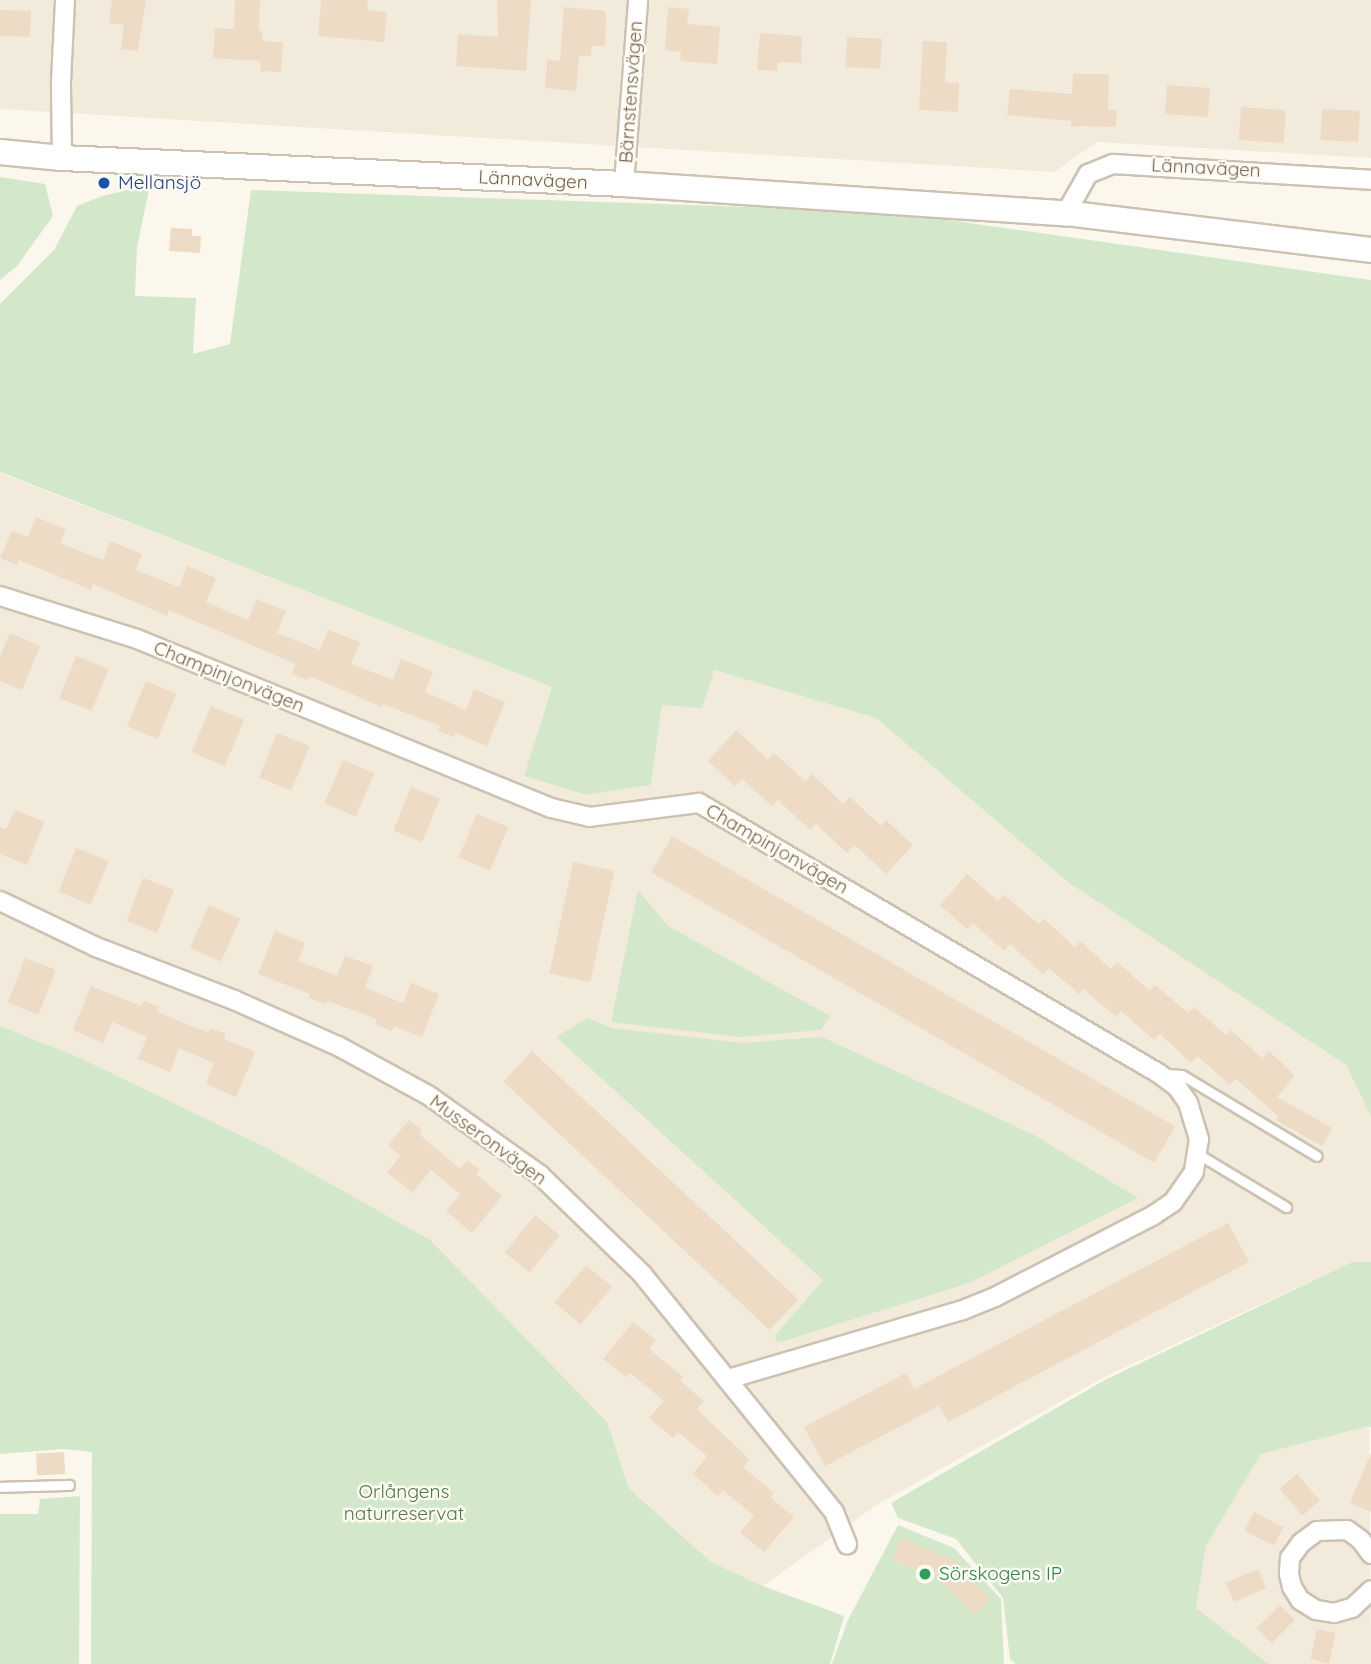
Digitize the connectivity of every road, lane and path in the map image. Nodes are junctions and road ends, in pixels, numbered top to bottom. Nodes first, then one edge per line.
1 (65, 0) edge
2 (638, 0) edge
3 (0, 152) edge
4 (62, 158) junction
5 (1371, 180) edge
6 (624, 184) junction
7 (1066, 213) junction
8 (1371, 250) edge
9 (0, 596) edge
10 (0, 901) edge
11 (1158, 1073) junction
12 (1198, 1153) junction
13 (1317, 1156) dead end
14 (1286, 1208) dead end
15 (728, 1379) junction
16 (69, 1485) dead end
17 (0, 1487) edge
18 (847, 1545) dead end
19 (1371, 1554) edge
20 (1370, 1595) edge

1 - 4 street
2 - 6 street, Bärnstensvägen
3 - 4 main road, Lännavägen
4 - 6 main road, Lännavägen
5 - 7 street, Lännavägen
6 - 7 main road, Lännavägen
7 - 8 main road, Lännavägen
9 - 11 street, Champinjonvägen
10 - 15 street, Musseronvägen
11 - 12 street, Champinjonvägen
11 - 13 lane
12 - 14 lane
12 - 15 street, Champinjonvägen
15 - 18 street, Musseronvägen
16 - 17 lane
19 - 20 street

